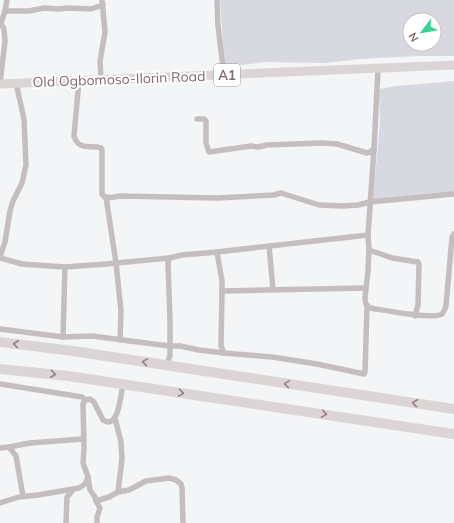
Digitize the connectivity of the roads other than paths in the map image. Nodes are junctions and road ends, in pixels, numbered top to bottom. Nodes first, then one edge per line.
1 (7, 0) edge
2 (217, 0) edge
3 (102, 3) edge
4 (5, 11) junction
5 (0, 23) edge
6 (454, 65) edge
7 (378, 69) junction
8 (224, 75) junction
9 (101, 79) junction
10 (79, 80) junction
11 (16, 83) junction
12 (0, 84) edge
13 (197, 119) dead end
14 (374, 149) junction
15 (454, 194) edge
16 (106, 197) junction
17 (370, 202) junction
18 (454, 234) edge
19 (368, 235) junction
20 (269, 246) junction
21 (369, 250) junction
22 (217, 252) junction
23 (0, 258) edge
24 (169, 258) junction
25 (116, 263) junction
26 (65, 267) junction
27 (366, 288) junction
28 (273, 289) junction
29 (222, 291) junction
30 (367, 306) junction
31 (415, 316) junction
32 (0, 329) edge
33 (63, 337) junction
34 (120, 340) junction
35 (0, 342) edge
36 (170, 346) junction
37 (221, 346) junction
38 (215, 352) junction
39 (224, 353) junction
40 (167, 365) junction
41 (0, 369) edge
42 (0, 384) edge
43 (123, 384) junction
44 (86, 400) junction
45 (454, 409) edge
46 (115, 418) junction
47 (454, 434) edge
48 (83, 439) junction
49 (9, 447) junction
50 (0, 448) edge
51 (88, 477) junction
52 (74, 489) junction
53 (118, 492) junction
54 (23, 496) junction
55 (96, 501) junction
56 (0, 503) edge
57 (66, 523) edge
58 (97, 523) edge
59 (183, 523) edge

1 - 4 street
2 - 8 street
3 - 4 street
3 - 9 street
4 - 5 street
5 - 12 street
6 - 7 highway, Old Ogbomoso-Ilorin Road / A1
7 - 8 highway, Old Ogbomoso-Ilorin Road / A1
7 - 14 street
8 - 9 highway, Old Ogbomoso-Ilorin Road / A1
9 - 10 highway, Old Ogbomoso-Ilorin Road / A1
10 - 11 highway, Old Ogbomoso-Ilorin Road / A1
10 - 16 street
11 - 12 highway, Old Ogbomoso-Ilorin Road / A1
11 - 23 street
13 - 14 street
14 - 17 street
15 - 17 street
16 - 17 street
16 - 25 street
17 - 19 street
18 - 31 street
19 - 20 street
19 - 21 street
20 - 22 street
20 - 28 street
21 - 27 street
21 - 31 street
22 - 24 street
22 - 29 street
23 - 26 street
24 - 25 street
24 - 36 street
25 - 26 street
25 - 34 street
26 - 33 street
27 - 28 street
27 - 30 street
28 - 29 street
29 - 37 street
30 - 31 street
30 - 39 street
32 - 33 street
33 - 34 street
34 - 36 street
40 -> 35 highway
36 - 38 street
36 - 40 street
37 - 38 street
37 - 39 street
38 - 39 street
45 -> 40 highway
41 -> 43 highway
42 - 44 street
43 - 46 street
43 -> 47 highway
44 - 46 street
44 - 48 street
46 - 53 street
48 - 49 street
48 - 51 street
49 - 50 street
49 - 54 street
51 - 52 street
51 - 55 street
52 - 54 street
52 - 57 street
53 - 55 street
53 - 59 street
54 - 56 street
55 - 58 street

